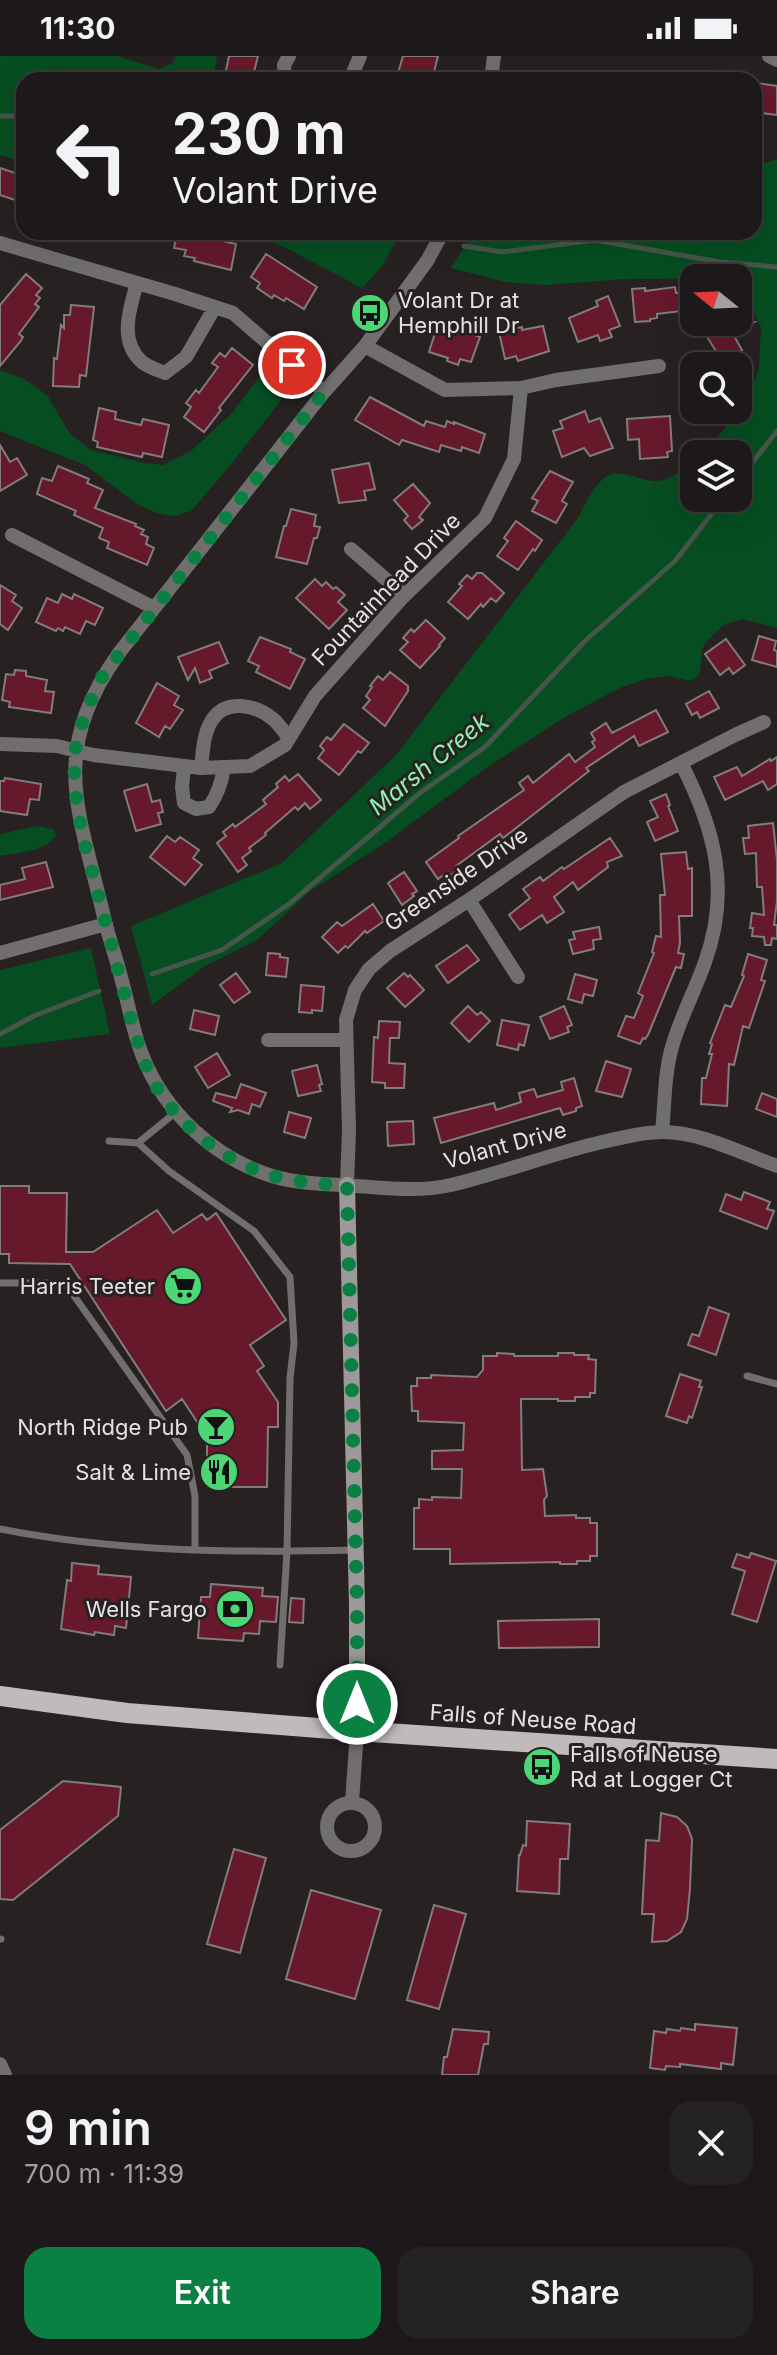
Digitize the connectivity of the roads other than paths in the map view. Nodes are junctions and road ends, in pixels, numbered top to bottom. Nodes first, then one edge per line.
1 (769, 56) edge
2 (777, 60) edge
3 (439, 240) edge
4 (0, 243) edge
5 (137, 283) junction
6 (215, 307) junction
7 (365, 346) junction
8 (659, 366) dead end
9 (521, 388) junction
10 (324, 392) junction
11 (12, 535) dead end
12 (351, 549) dead end
13 (404, 595) junction
14 (154, 608) junction
15 (764, 722) dead end
16 (289, 738) junction
17 (0, 744) edge
18 (75, 750) junction
19 (681, 763) junction
20 (224, 767) junction
21 (184, 768) junction
22 (201, 768) junction
23 (469, 900) junction
24 (106, 924) junction
25 (0, 953) edge
26 (518, 977) dead end
27 (268, 1040) dead end
28 (346, 1040) junction
29 (176, 1112) junction
30 (662, 1132) junction
31 (109, 1141) dead end
32 (138, 1143) junction
33 (777, 1166) edge
34 (347, 1185) junction
35 (0, 1283) edge
36 (747, 1376) dead end
37 (777, 1384) edge
38 (0, 1529) edge
39 (195, 1550) junction
40 (356, 1550) junction
41 (287, 1551) junction
42 (280, 1665) dead end
43 (0, 1696) edge
44 (357, 1731) junction
45 (777, 1759) edge
46 (352, 1802) dead end
47 (0, 2064) edge
48 (5, 2075) edge

1 - 2 street
3 - 7 street, Volant Drive
4 - 5 street
5 - 6 street
5 - 6 street
6 - 10 street
7 - 9 street
7 - 10 street, Volant Drive
8 - 9 street
9 - 13 street, Fountainhead Drive
10 - 14 street, Volant Drive
11 - 14 street
12 - 13 street
13 - 16 street, Fountainhead Drive
14 - 18 street, Volant Drive
15 - 19 street, Greenside Drive
16 - 20 street, Fountainhead Drive
16 - 22 street
17 - 18 street, Fountainhead Drive
18 - 21 street, Fountainhead Drive
18 - 24 street, Volant Drive
19 - 23 street, Greenside Drive
19 - 30 street
20 - 21 street
20 - 22 street, Fountainhead Drive
21 - 22 street, Fountainhead Drive
23 - 26 street
23 - 28 street, Greenside Drive
24 - 25 street
24 - 29 street, Volant Drive
27 - 28 street
28 - 34 street, Greenside Drive
29 - 32 lane
29 - 34 street, Volant Drive
30 - 33 street, Volant Drive
30 - 34 street, Volant Drive
31 - 32 lane
32 - 41 lane
34 - 40 street
35 - 39 lane
36 - 37 lane
38 - 39 lane
39 - 41 lane
40 - 41 lane
40 - 44 street
41 - 42 lane
43 - 44 main road, Falls of Neuse Road
44 - 45 main road, Falls of Neuse Road
44 - 46 street
47 - 48 street

